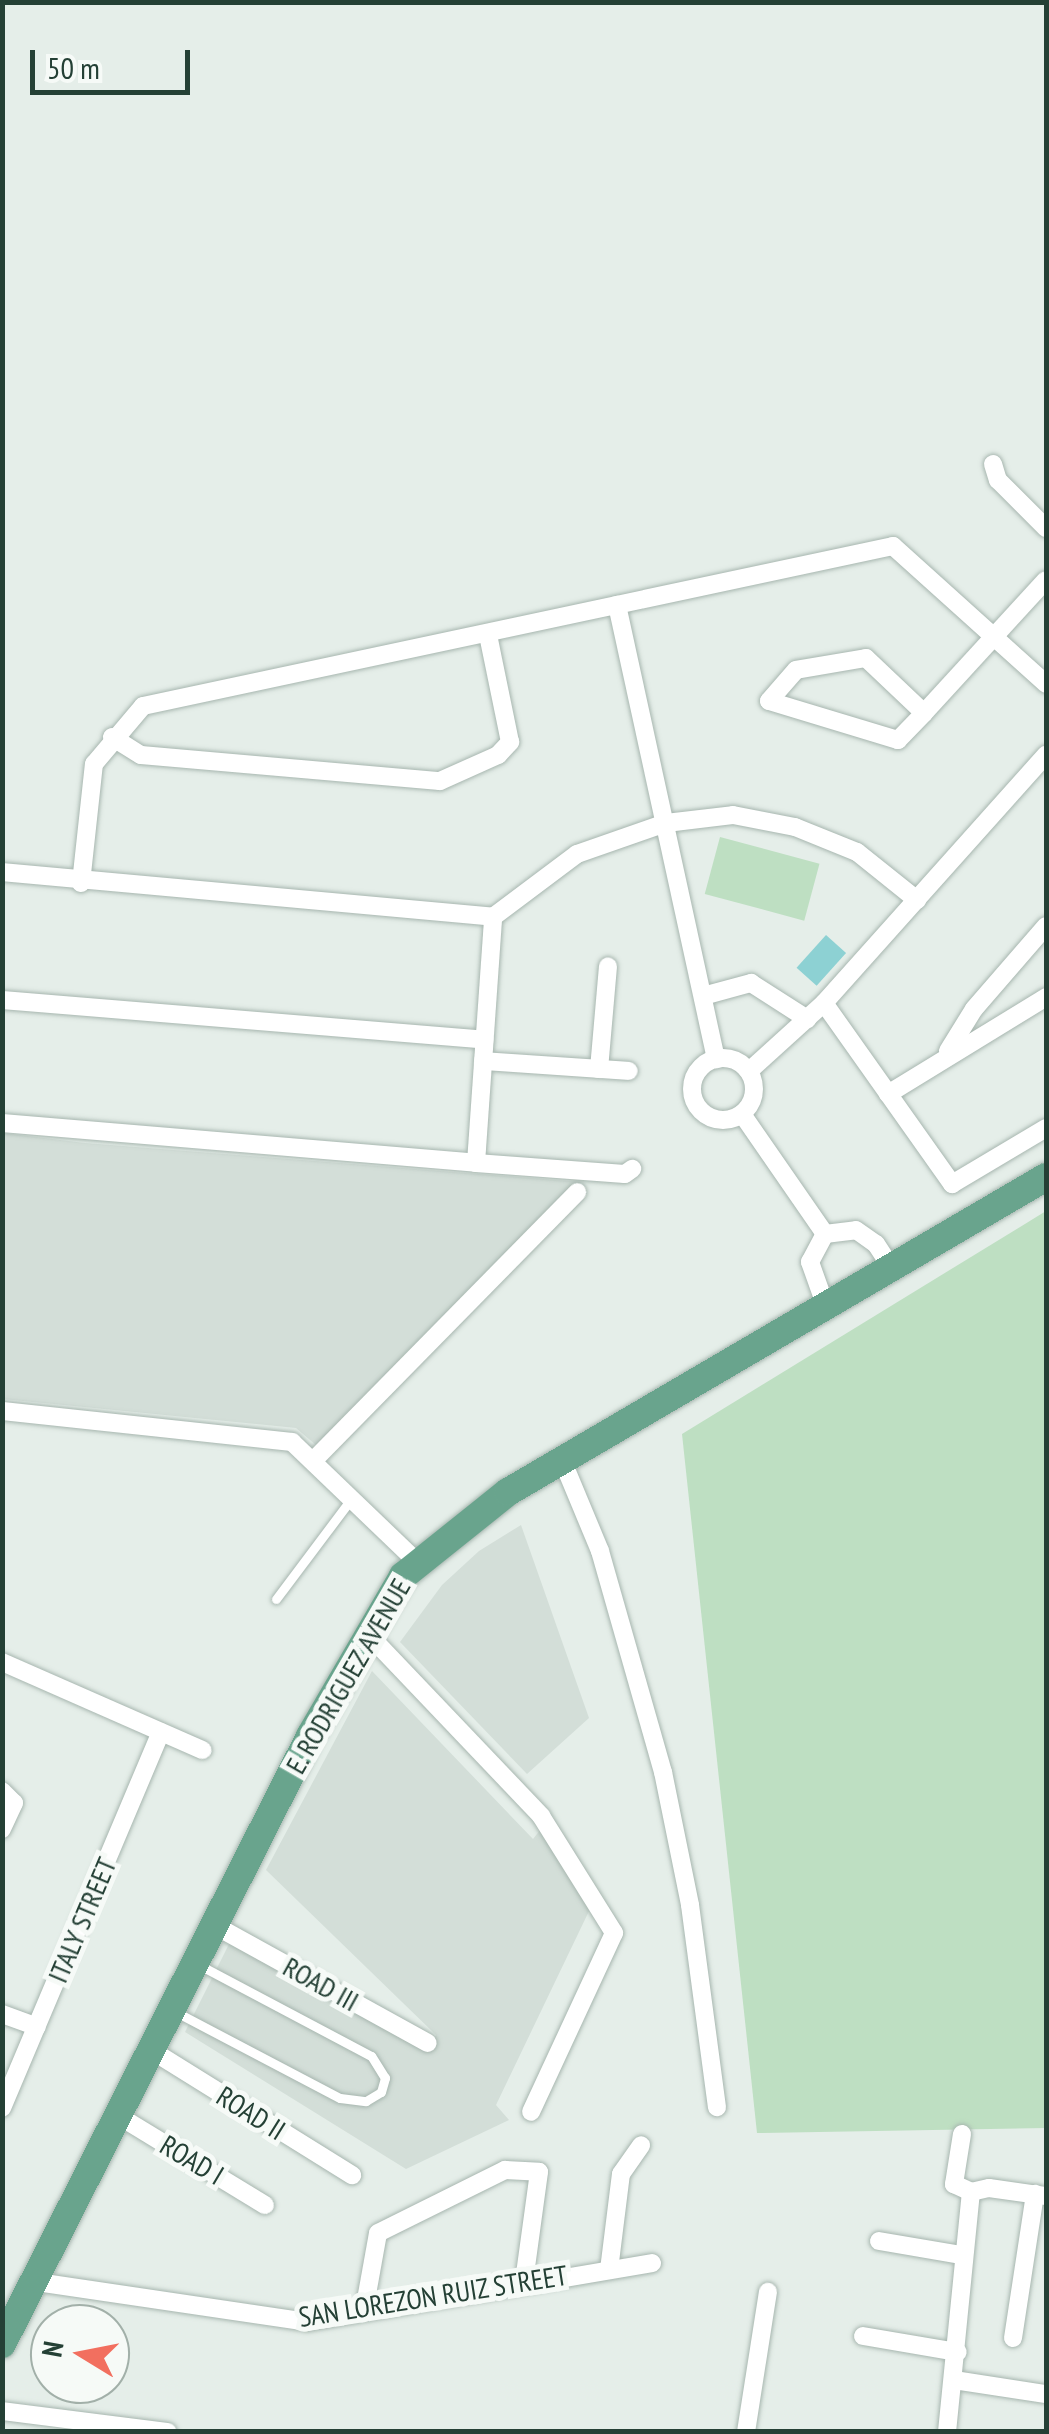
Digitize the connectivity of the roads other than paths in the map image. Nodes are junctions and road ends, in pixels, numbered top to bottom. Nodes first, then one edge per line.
1 (993, 464) dead end
2 (1046, 528) edge
3 (1046, 580) edge
4 (617, 605) junction
5 (488, 636) junction
6 (995, 636) junction
7 (1046, 684) edge
8 (924, 714) junction
9 (112, 737) junction
10 (1046, 755) edge
11 (666, 823) junction
12 (2, 872) edge
13 (80, 883) junction
14 (917, 900) junction
15 (493, 917) junction
16 (1046, 926) edge
17 (608, 966) dead end
18 (703, 996) junction
19 (1046, 997) edge
20 (2, 1000) edge
21 (824, 1003) junction
22 (807, 1019) junction
23 (484, 1040) junction
24 (947, 1052) junction
25 (716, 1058) junction
26 (483, 1060) junction
27 (599, 1069) junction
28 (748, 1070) junction
29 (629, 1071) dead end
30 (888, 1094) junction
31 (742, 1114) junction
32 (2, 1123) edge
33 (1046, 1128) edge
34 (476, 1163) junction
35 (632, 1169) dead end
36 (1046, 1177) edge
37 (577, 1192) dead end
38 (826, 1234) junction
39 (892, 1268) junction
40 (826, 1307) junction
41 (2, 1411) edge
42 (312, 1462) junction
43 (563, 1462) junction
44 (351, 1499) junction
45 (417, 1562) junction
46 (276, 1600) dead end
47 (366, 1634) junction
48 (2, 1662) edge
49 (161, 1732) junction
50 (202, 1750) dead end
51 (2, 1791) edge
52 (2, 1829) edge
53 (214, 1925) junction
54 (194, 1963) junction
55 (172, 2010) junction
56 (2, 2014) edge
57 (37, 2027) junction
58 (428, 2043) dead end
59 (151, 2050) junction
60 (716, 2107) dead end
61 (2, 2108) edge
62 (531, 2112) dead end
63 (118, 2116) junction
64 (962, 2134) dead end
65 (641, 2145) dead end
66 (352, 2175) dead end
67 (971, 2192) junction
68 (1041, 2195) edge
69 (265, 2205) dead end
70 (879, 2241) dead end
71 (962, 2255) junction
72 (652, 2263) dead end
73 (609, 2270) junction
74 (37, 2282) junction
75 (524, 2282) junction
76 (768, 2292) dead end
77 (364, 2310) junction
78 (6, 2333) edge
79 (863, 2336) dead end
80 (1013, 2338) dead end
81 (958, 2352) junction
82 (954, 2380) junction
83 (1046, 2394) edge
84 (2, 2410) edge
85 (168, 2432) edge
86 (746, 2432) edge
87 (947, 2432) edge

1 - 2 street
3 - 6 street
4 - 5 street
4 - 6 street
4 - 11 street
5 - 9 street
5 - 9 street
6 - 7 street
6 - 8 street
8 - 8 street
9 - 13 street
10 - 14 street
11 - 14 street
11 - 15 street
11 - 18 street
12 - 13 street
13 - 15 street
14 - 21 street
15 - 23 street
16 - 24 street
17 - 27 street
18 - 22 street
18 - 25 street
19 - 24 street
20 - 23 street
21 - 22 street
21 - 30 street
22 - 28 street
23 - 26 street
24 - 30 street
25 - 28 street
25 - 31 street
26 - 27 street
26 - 34 street
27 - 29 street
28 - 31 street
30 - 33 street
31 - 38 street
32 - 34 street
34 - 35 street
36 - 39 main road, E. RODRIGUEZ AVENUE
37 - 42 street
38 - 39 street
38 - 40 street
39 - 40 main road, E. RODRIGUEZ AVENUE
40 - 43 main road, E. RODRIGUEZ AVENUE
41 - 42 street
42 - 44 street
43 - 45 main road, E. RODRIGUEZ AVENUE
43 - 60 street
44 - 45 street
44 - 46 lane
45 - 47 main road, E. RODRIGUEZ AVENUE
47 - 53 main road, E. RODRIGUEZ AVENUE
47 - 62 street
48 - 49 street
49 - 50 street
49 - 57 street, ITALY STREET
51 - 52 street
53 - 54 main road, E. RODRIGUEZ AVENUE
53 - 58 street, ROAD III
54 - 55 main road, E. RODRIGUEZ AVENUE
54 - 55 lane
55 - 59 main road, E. RODRIGUEZ AVENUE
56 - 57 street
57 - 61 street, ITALY STREET
59 - 63 main road, E. RODRIGUEZ AVENUE
59 - 66 street, ROAD II
63 - 69 street, ROAD I
63 - 74 main road, E. RODRIGUEZ AVENUE
64 - 67 street
65 - 73 street
67 - 68 street
67 - 71 street
68 - 80 street
70 - 71 street
71 - 81 street
72 - 73 street, SAN LOREZON RUIZ STREET
73 - 75 street, SAN LOREZON RUIZ STREET
74 - 77 street, SAN LOREZON RUIZ STREET
74 - 78 main road, E. RODRIGUEZ AVENUE
75 - 77 street, SAN LOREZON RUIZ STREET
75 - 77 street
76 - 86 street
79 - 81 street
81 - 82 street
82 - 83 street
82 - 87 street
84 - 85 street

